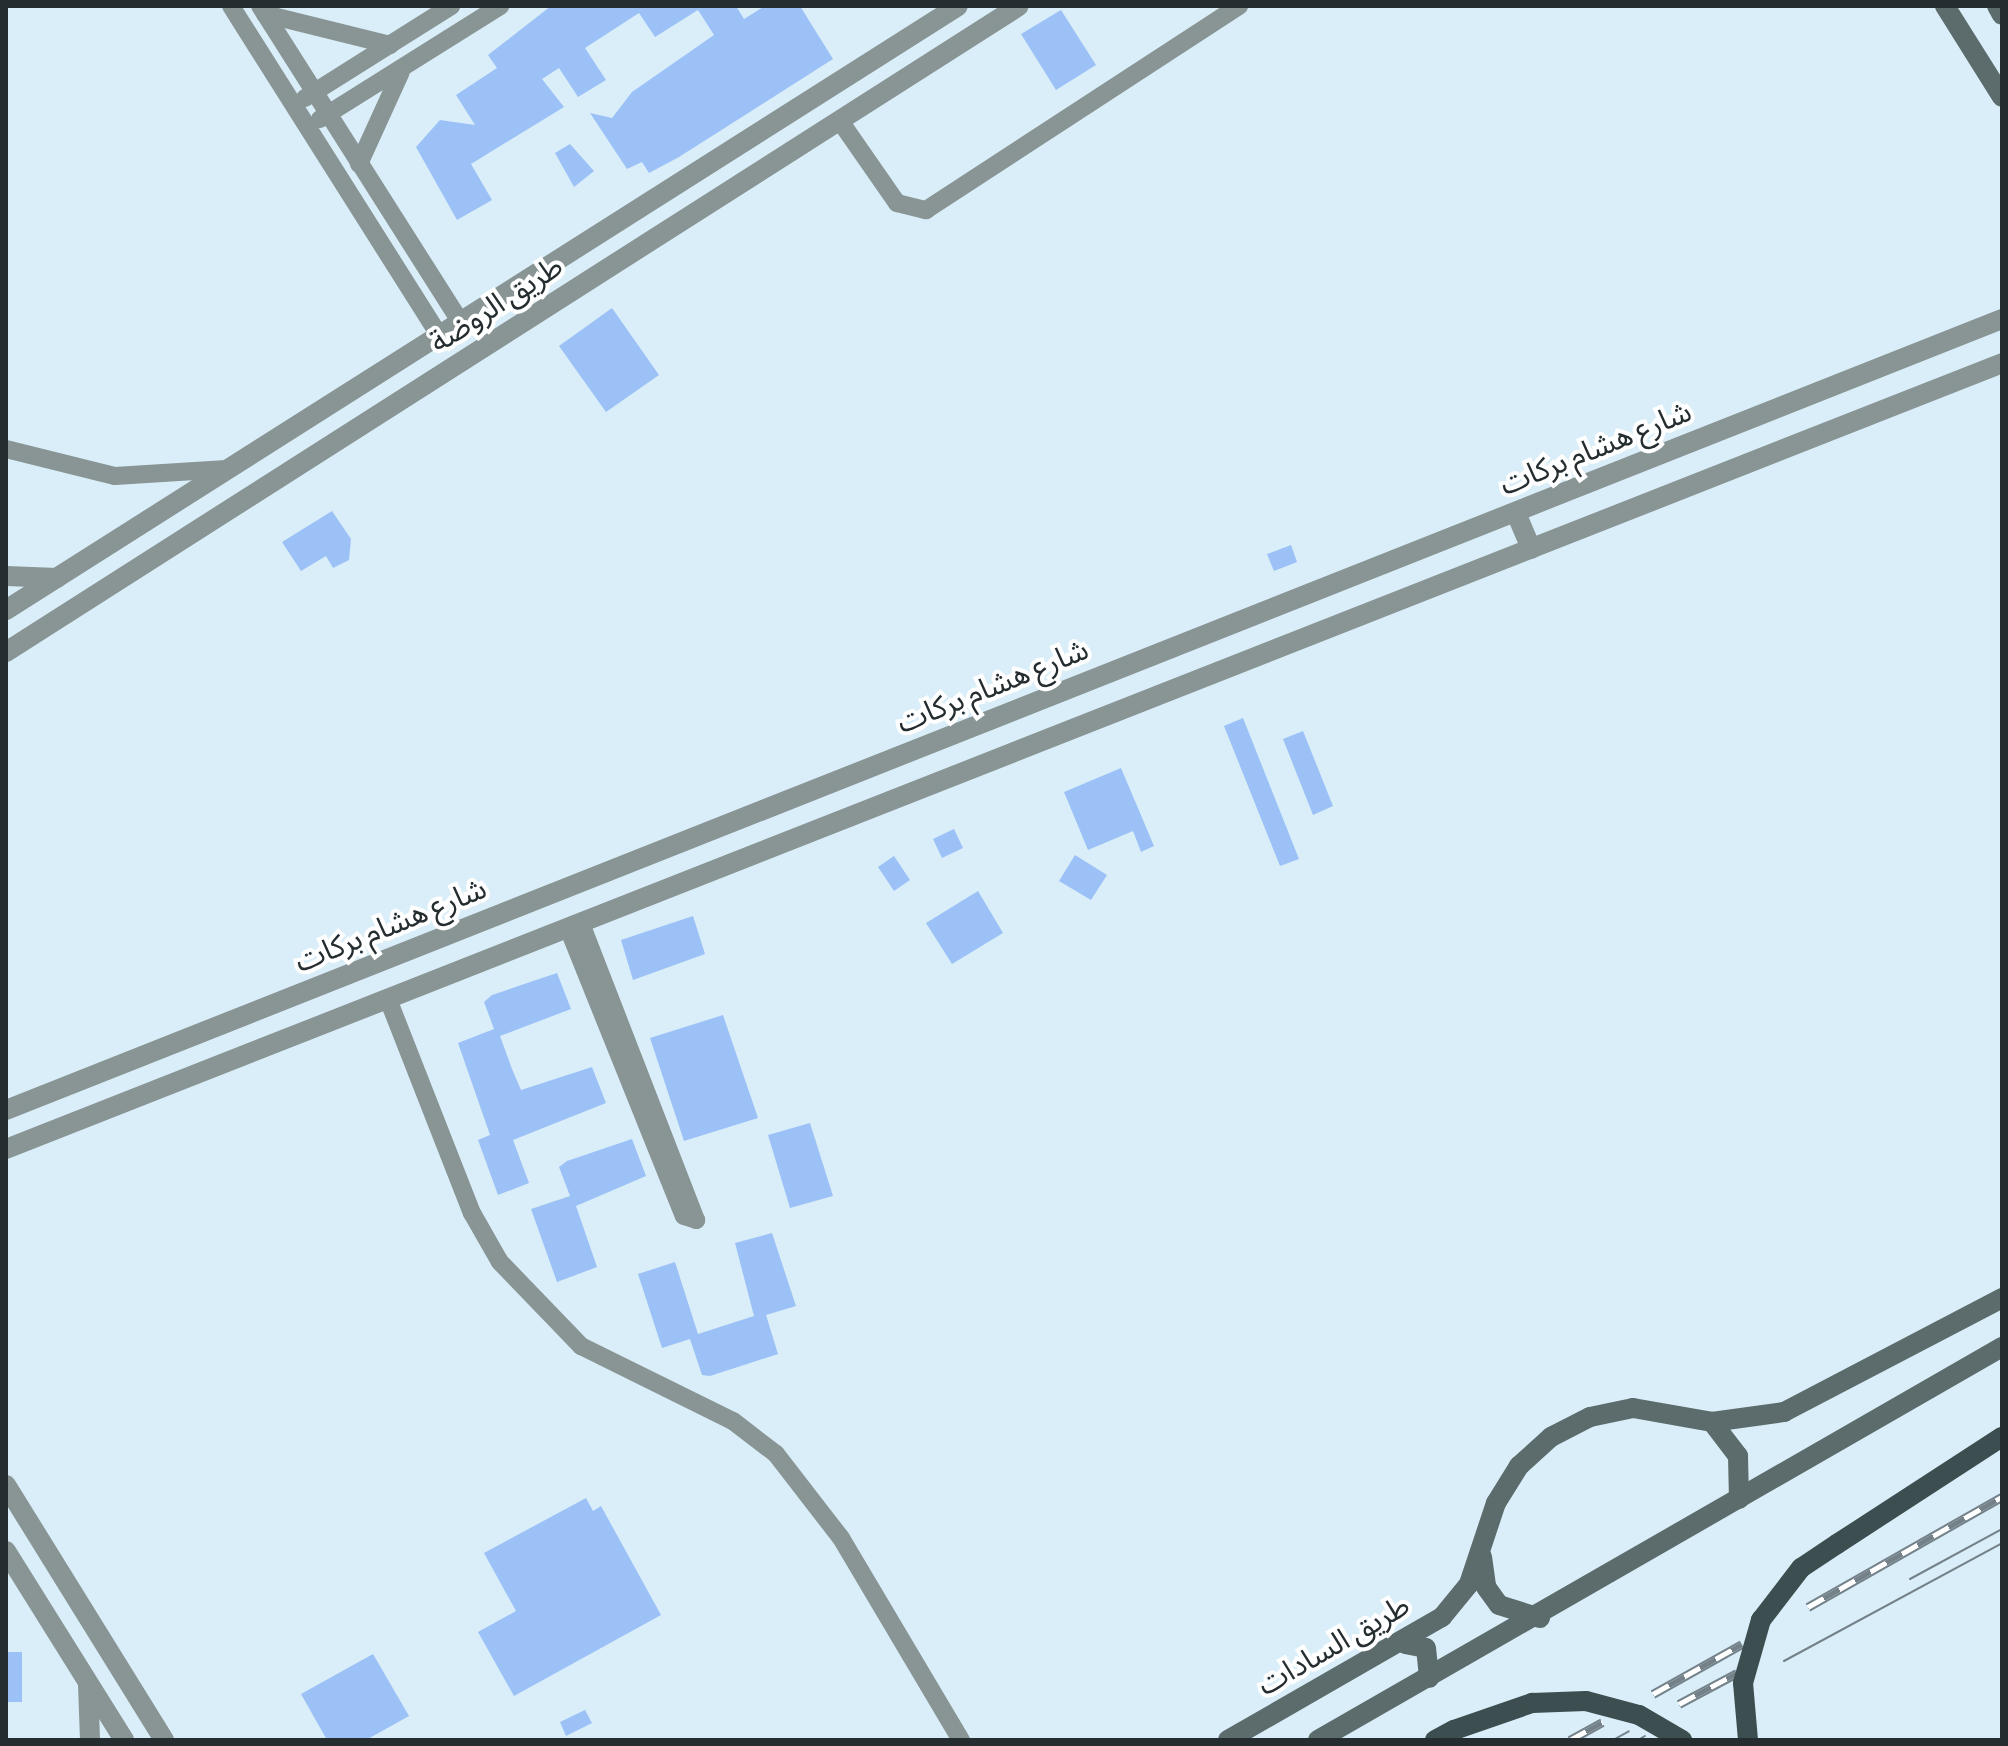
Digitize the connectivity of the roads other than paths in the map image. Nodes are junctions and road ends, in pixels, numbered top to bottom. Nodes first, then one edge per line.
1 (231, 6) edge
2 (451, 6) edge
3 (500, 6) edge
4 (958, 6) edge
5 (1019, 6) edge
6 (1239, 6) edge
7 (1945, 6) edge
8 (1997, 6) edge
9 (263, 10) edge
10 (2002, 15) edge
11 (390, 45) junction
12 (405, 65) junction
13 (314, 92) junction
14 (2002, 97) edge
15 (293, 105) junction
16 (328, 114) junction
17 (840, 121) junction
18 (307, 127) junction
19 (765, 129) junction
20 (784, 157) junction
21 (359, 164) junction
22 (693, 176) junction
23 (714, 202) junction
24 (2002, 319) edge
25 (461, 323) junction
26 (440, 336) junction
27 (2002, 363) edge
28 (6, 449) edge
29 (234, 468) junction
30 (1516, 513) junction
31 (1531, 549) junction
32 (6, 576) edge
33 (61, 578) junction
34 (6, 610) edge
35 (6, 652) edge
36 (750, 816) junction
37 (766, 850) junction
38 (574, 925) junction
39 (304, 992) junction
40 (388, 999) junction
41 (318, 1026) junction
42 (6, 1110) edge
43 (6, 1149) edge
44 (2002, 1298) edge
45 (2002, 1347) edge
46 (1712, 1422) junction
47 (2002, 1437) edge
48 (6, 1485) edge
49 (1739, 1499) junction
50 (1484, 1545) junction
51 (6, 1551) edge
52 (1540, 1618) junction
53 (1405, 1644) junction
54 (1429, 1678) junction
55 (87, 1681) junction
56 (90, 1740) edge
57 (124, 1740) edge
58 (164, 1740) edge
59 (961, 1740) edge
60 (1228, 1740) edge
61 (1318, 1740) edge
62 (1435, 1740) edge
63 (1682, 1740) edge
64 (1748, 1740) edge

1 - 15 street
2 - 11 street
3 - 12 street
4 - 19 street, طريق الروضة
5 - 17 street, طريق الروضة
6 - 17 street
7 - 14 main road
8 - 10 main road
9 - 11 street
9 - 13 street
11 - 13 street
12 - 16 street
12 - 21 street
13 - 15 street
13 - 16 street
15 - 18 street
16 - 18 street
16 - 21 street
17 - 20 street, طريق الروضة
18 - 26 street
19 - 20 street
19 - 22 street, طريق الروضة
20 - 23 street, طريق الروضة
21 - 25 street
22 - 23 street
22 - 25 street, طريق الروضة
23 - 35 street, طريق الروضة
24 - 30 street, شارع هشام بركات
25 - 26 street, طريق الروضة
26 - 29 street, طريق الروضة
27 - 31 street
28 - 29 street
29 - 33 street, طريق الروضة
30 - 31 street
30 - 36 street, شارع هشام بركات
31 - 37 street
32 - 33 street
33 - 34 street, طريق الروضة
36 - 37 street
36 - 39 street, شارع هشام بركات
37 - 38 street
38 - 38 street
38 - 40 street
39 - 41 street
39 - 42 street, شارع هشام بركات
40 - 41 street
40 - 59 street
41 - 43 street
44 - 46 main road, طريق السادات
45 - 49 main road
46 - 49 main road
46 - 50 main road, طريق السادات
47 - 64 main road, bridge
48 - 58 street
49 - 52 main road
50 - 52 main road
50 - 53 main road, طريق السادات
51 - 55 street
52 - 54 main road
53 - 54 main road
53 - 60 main road, طريق السادات
54 - 61 main road
55 - 56 street
55 - 57 street
62 - 63 main road, bridge

